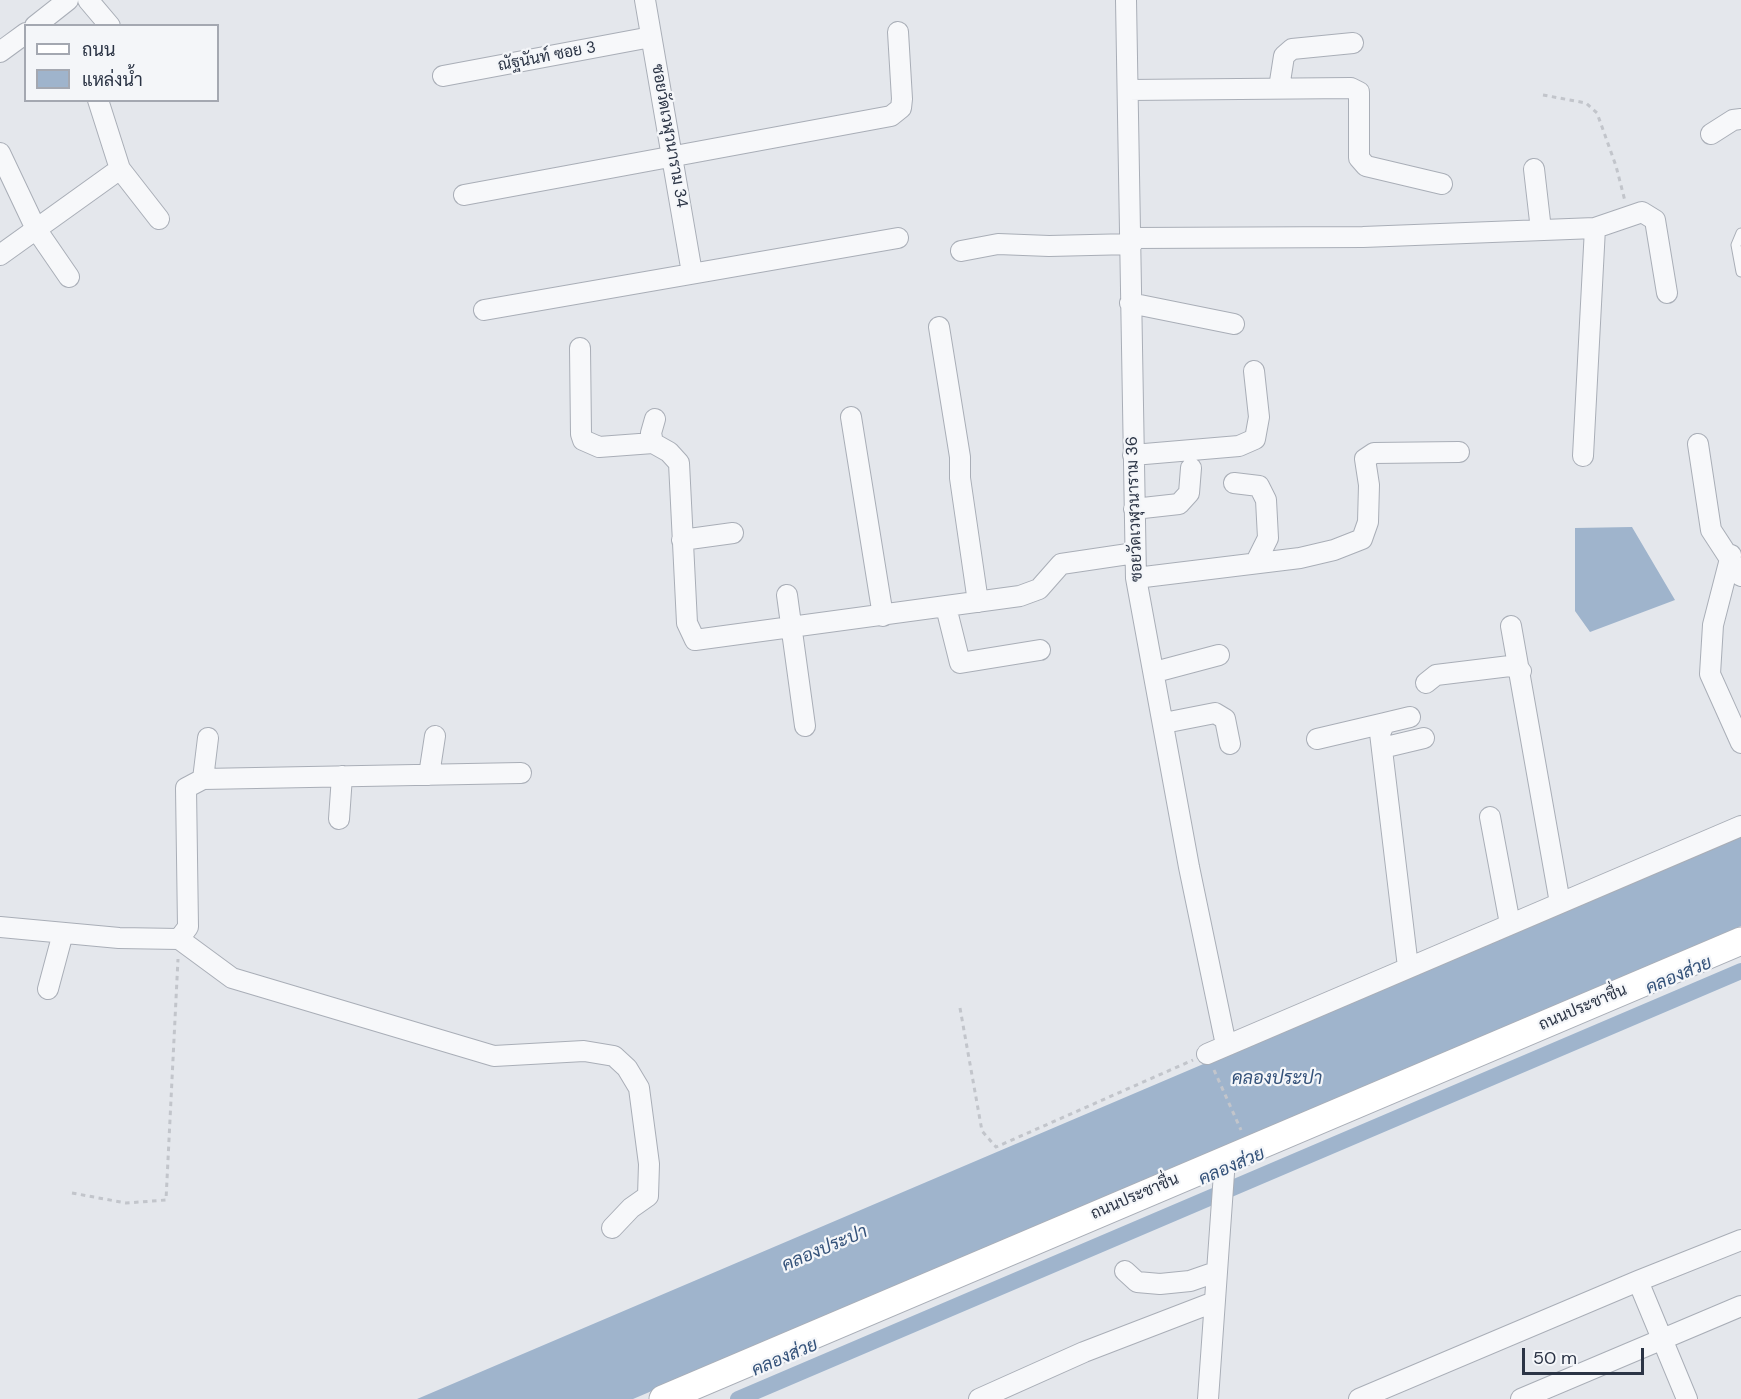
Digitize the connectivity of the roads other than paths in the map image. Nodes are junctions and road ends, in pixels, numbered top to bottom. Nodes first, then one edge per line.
1 (69, 0) edge
2 (88, 0) edge
3 (645, 0) edge
4 (1126, 0) edge
5 (38, 24) edge
6 (108, 24) edge
7 (898, 32) dead end
8 (24, 34) edge
9 (651, 37) junction
10 (1353, 43) dead end
11 (0, 52) edge
12 (443, 76) dead end
13 (1279, 88) junction
14 (1128, 90) junction
15 (99, 102) edge
16 (1741, 119) edge
17 (1711, 134) dead end
18 (0, 153) edge
19 (672, 158) junction
20 (120, 169) junction
21 (1534, 169) dead end
22 (1442, 184) dead end
23 (464, 195) dead end
24 (159, 219) dead end
25 (1595, 228) junction
26 (36, 229) junction
27 (1541, 230) junction
28 (1741, 233) edge
29 (898, 238) dead end
30 (1132, 241) junction
31 (961, 251) dead end
32 (0, 255) edge
33 (1741, 272) edge
34 (692, 273) junction
35 (69, 277) dead end
36 (1667, 293) dead end
37 (1130, 303) junction
38 (484, 310) dead end
39 (1234, 324) dead end
40 (939, 327) dead end
41 (580, 348) dead end
42 (1254, 371) dead end
43 (852, 417) dead end
44 (655, 419) dead end
45 (653, 443) junction
46 (1698, 444) dead end
47 (1459, 452) dead end
48 (1133, 455) junction
49 (1583, 456) dead end
50 (1191, 468) dead end
51 (1234, 483) dead end
52 (1134, 509) junction
53 (733, 533) dead end
54 (682, 540) junction
55 (1135, 552) junction
56 (1731, 557) junction
57 (1256, 562) junction
58 (1741, 576) edge
59 (1136, 578) junction
60 (787, 595) dead end
61 (978, 602) junction
62 (946, 607) junction
63 (883, 616) junction
64 (1511, 626) dead end
65 (792, 629) junction
66 (1040, 650) dead end
67 (1219, 655) dead end
68 (1521, 671) junction
69 (1155, 672) junction
70 (1426, 683) dead end
71 (1410, 717) dead end
72 (1164, 723) junction
73 (1386, 723) junction
74 (805, 726) dead end
75 (435, 736) dead end
76 (208, 738) dead end
77 (1424, 738) dead end
78 (1317, 740) dead end
79 (1741, 743) edge
80 (1230, 744) dead end
81 (1382, 748) junction
82 (521, 773) dead end
83 (429, 775) junction
84 (203, 779) junction
85 (1490, 818) dead end
86 (1741, 826) edge
87 (1560, 903) junction
88 (1510, 924) junction
89 (0, 927) edge
90 (63, 933) junction
91 (179, 939) junction
92 (1741, 941) edge
93 (1408, 967) junction
94 (48, 989) dead end
95 (1226, 1046) junction
96 (1210, 1060) road end
97 (1214, 1163) junction
98 (612, 1228) dead end
99 (1741, 1240) edge
100 (1125, 1271) dead end
101 (1216, 1272) junction
102 (1638, 1281) junction
103 (1214, 1302) junction
104 (1741, 1306) edge
105 (1661, 1340) junction
106 (1388, 1393) edge
107 (663, 1399) edge
108 (979, 1399) edge
109 (1208, 1399) edge
110 (1359, 1399) edge
111 (1521, 1399) edge
112 (1687, 1399) edge

1 - 5 street
2 - 6 street
3 - 9 street, ซอยวัดเวฬุวนาราม 34
4 - 14 street, ซอยวัดเวฬุวนาราม 36
7 - 19 street
8 - 11 street
9 - 12 street, ณัฐนันท์ ซอย 3
9 - 19 street, ซอยวัดเวฬุวนาราม 34
10 - 13 street
13 - 14 street
13 - 22 street
14 - 30 street, ซอยวัดเวฬุวนาราม 36
15 - 20 street
16 - 17 street
18 - 26 street
19 - 23 street
19 - 34 street, ซอยวัดเวฬุวนาราม 34
20 - 24 street
20 - 26 street
21 - 27 street
25 - 27 street
25 - 36 street
25 - 49 street
26 - 32 street
26 - 35 street
27 - 30 street
28 - 33 lane
29 - 34 street
30 - 31 street
30 - 37 street, ซอยวัดเวฬุวนาราม 36
34 - 38 street
37 - 39 street
37 - 48 street, ซอยวัดเวฬุวนาราม 36
40 - 61 street
41 - 45 street
42 - 48 street
43 - 63 street
44 - 45 street
45 - 54 street
46 - 56 street
47 - 57 street
48 - 52 street, ซอยวัดเวฬุวนาราม 36
50 - 52 street
51 - 57 street
52 - 55 street, ซอยวัดเวฬุวนาราม 36
53 - 54 street
54 - 65 street
55 - 59 street, ซอยวัดเวฬุวนาราม 36
55 - 61 street
56 - 58 street
56 - 79 street
57 - 59 street
59 - 69 street, ซอยวัดเวฬุวนาราม 36
60 - 65 street
61 - 62 street
62 - 63 street
62 - 66 street
63 - 65 street
64 - 68 street
65 - 74 street
67 - 69 street
68 - 70 street
68 - 87 street
69 - 72 street, ซอยวัดเวฬุวนาราม 36
71 - 73 street
72 - 80 street
72 - 95 street, ซอยวัดเวฬุวนาราม 36
73 - 78 street
73 - 81 street
75 - 83 street
76 - 84 street
77 - 81 street
81 - 93 street
82 - 83 street
83 - 84 street
84 - 91 street
85 - 88 street
86 - 87 street
87 - 88 street
88 - 93 street
89 - 90 street
90 - 91 street
90 - 94 street
91 - 98 street
92 - 97 street, ถนนประชาชื่น
93 - 95 street
95 - 96 street
97 - 101 street
97 - 107 street, ถนนประชาชื่น
99 - 102 street
100 - 101 street
101 - 103 street
102 - 105 street
102 - 106 street
103 - 108 street
103 - 109 street
104 - 105 street
105 - 111 street
105 - 112 street
106 - 110 street

